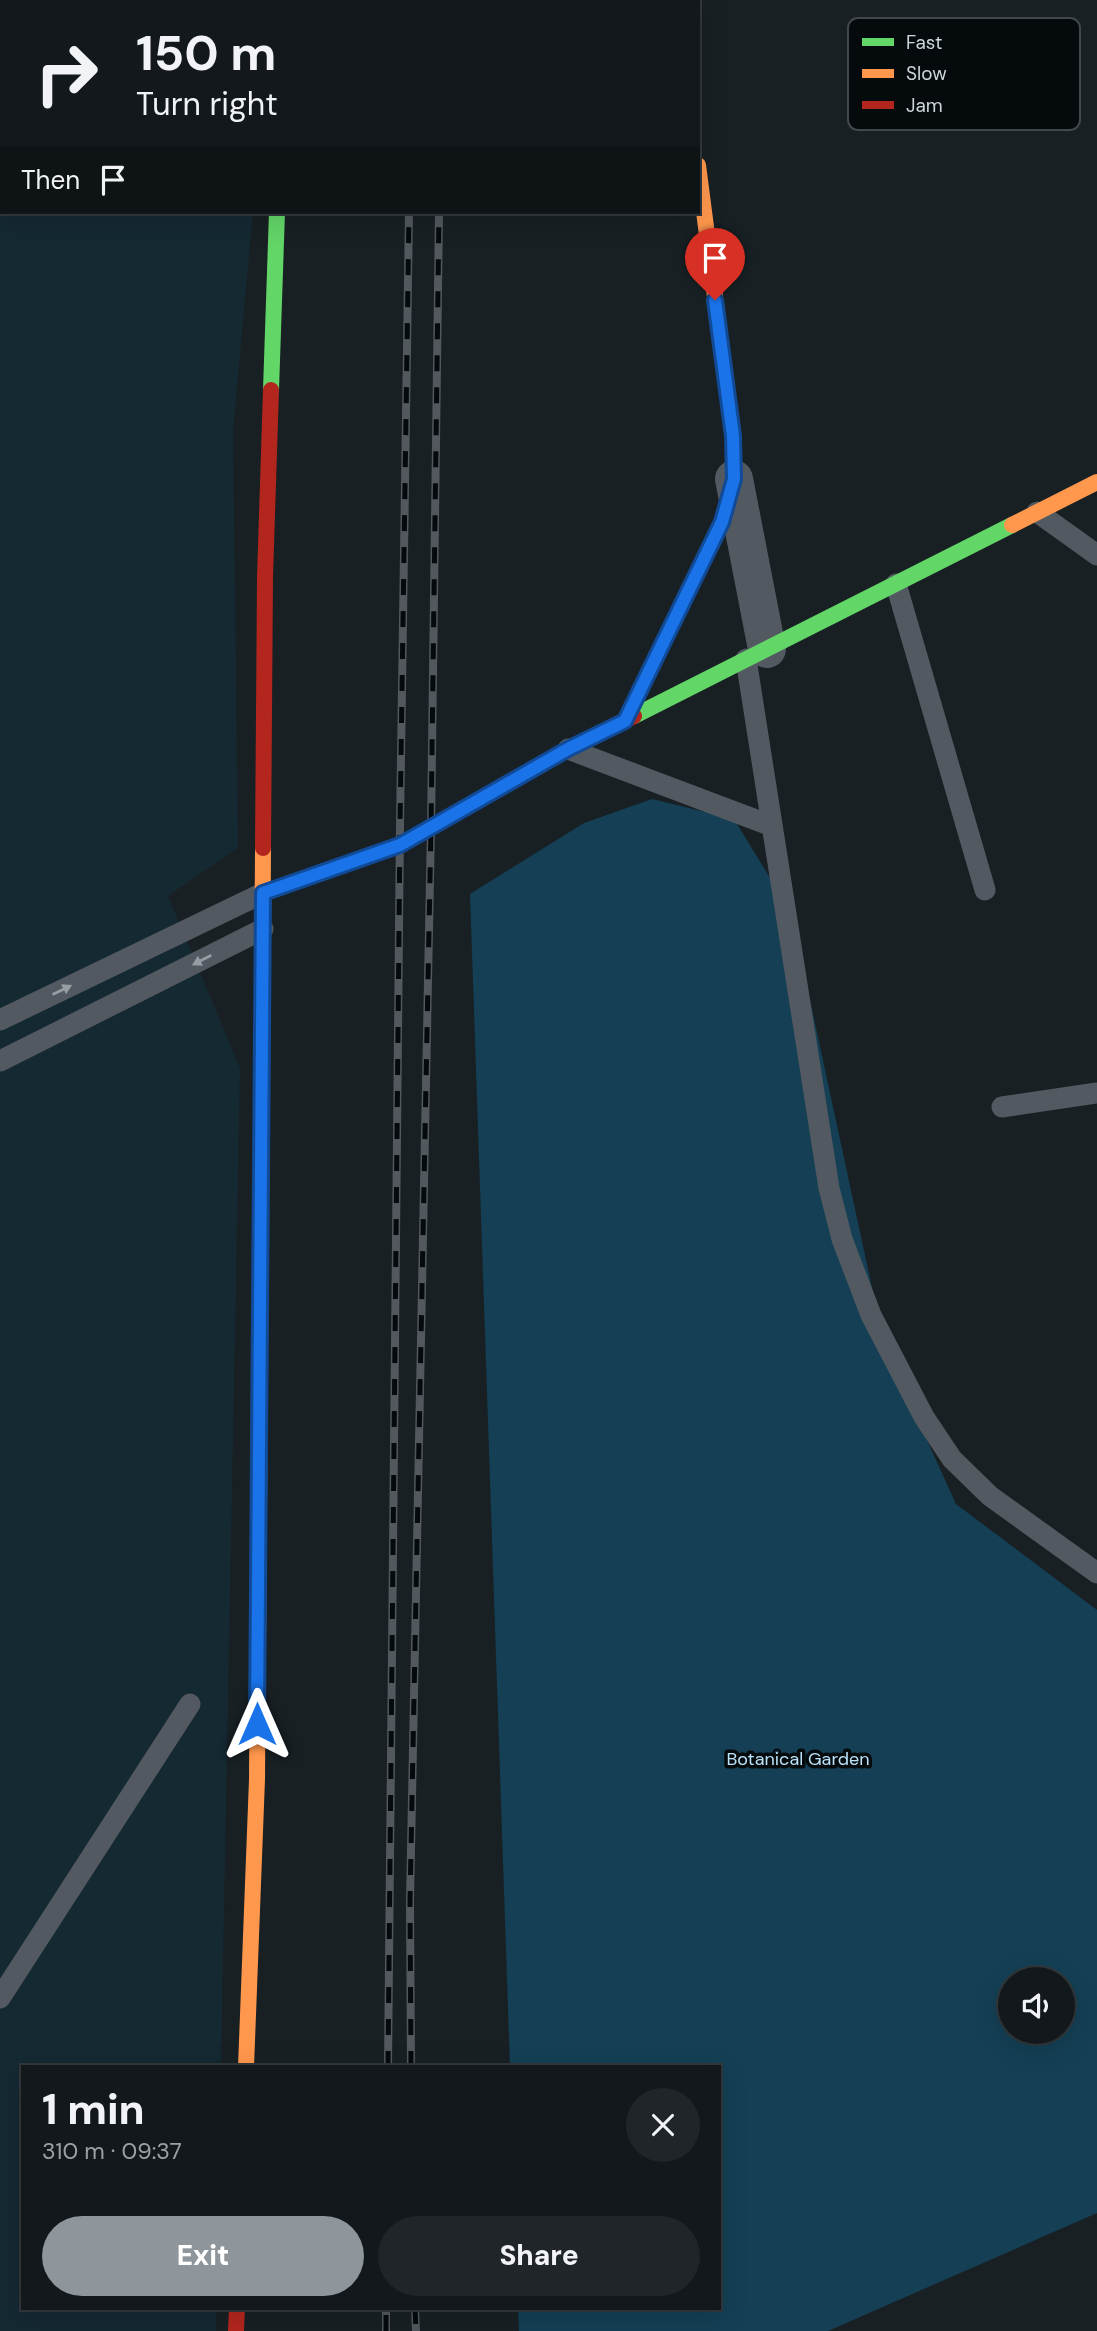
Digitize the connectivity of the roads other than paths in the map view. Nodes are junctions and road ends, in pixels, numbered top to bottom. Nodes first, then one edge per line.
1 (700, 180) edge
2 (276, 214) edge
3 (734, 479) junction
4 (1097, 482) edge
5 (1037, 512) junction
6 (1097, 555) edge
7 (896, 584) junction
8 (756, 654) junction
9 (625, 721) junction
10 (568, 749) junction
11 (772, 826) junction
12 (985, 890) dead end
13 (263, 893) junction
14 (263, 929) junction
15 (0, 1020) edge
16 (0, 1061) edge
17 (1097, 1093) edge
18 (1002, 1107) dead end
19 (1097, 1573) edge
20 (190, 1704) dead end
21 (0, 1998) edge
22 (246, 2065) edge
23 (237, 2310) edge
24 (236, 2331) edge

1 - 3 main road
2 - 13 main road
3 - 8 street
3 - 9 main road
4 - 5 main road
5 - 6 lane
5 - 7 main road
7 - 8 main road
7 - 12 lane
8 - 9 main road
8 - 11 lane
9 - 10 main road
10 - 11 lane
10 - 13 main road
11 - 19 lane
13 - 14 main road
15 -> 13 lane
14 -> 16 lane
14 - 22 main road
17 - 18 lane
20 - 21 lane
23 - 24 main road

